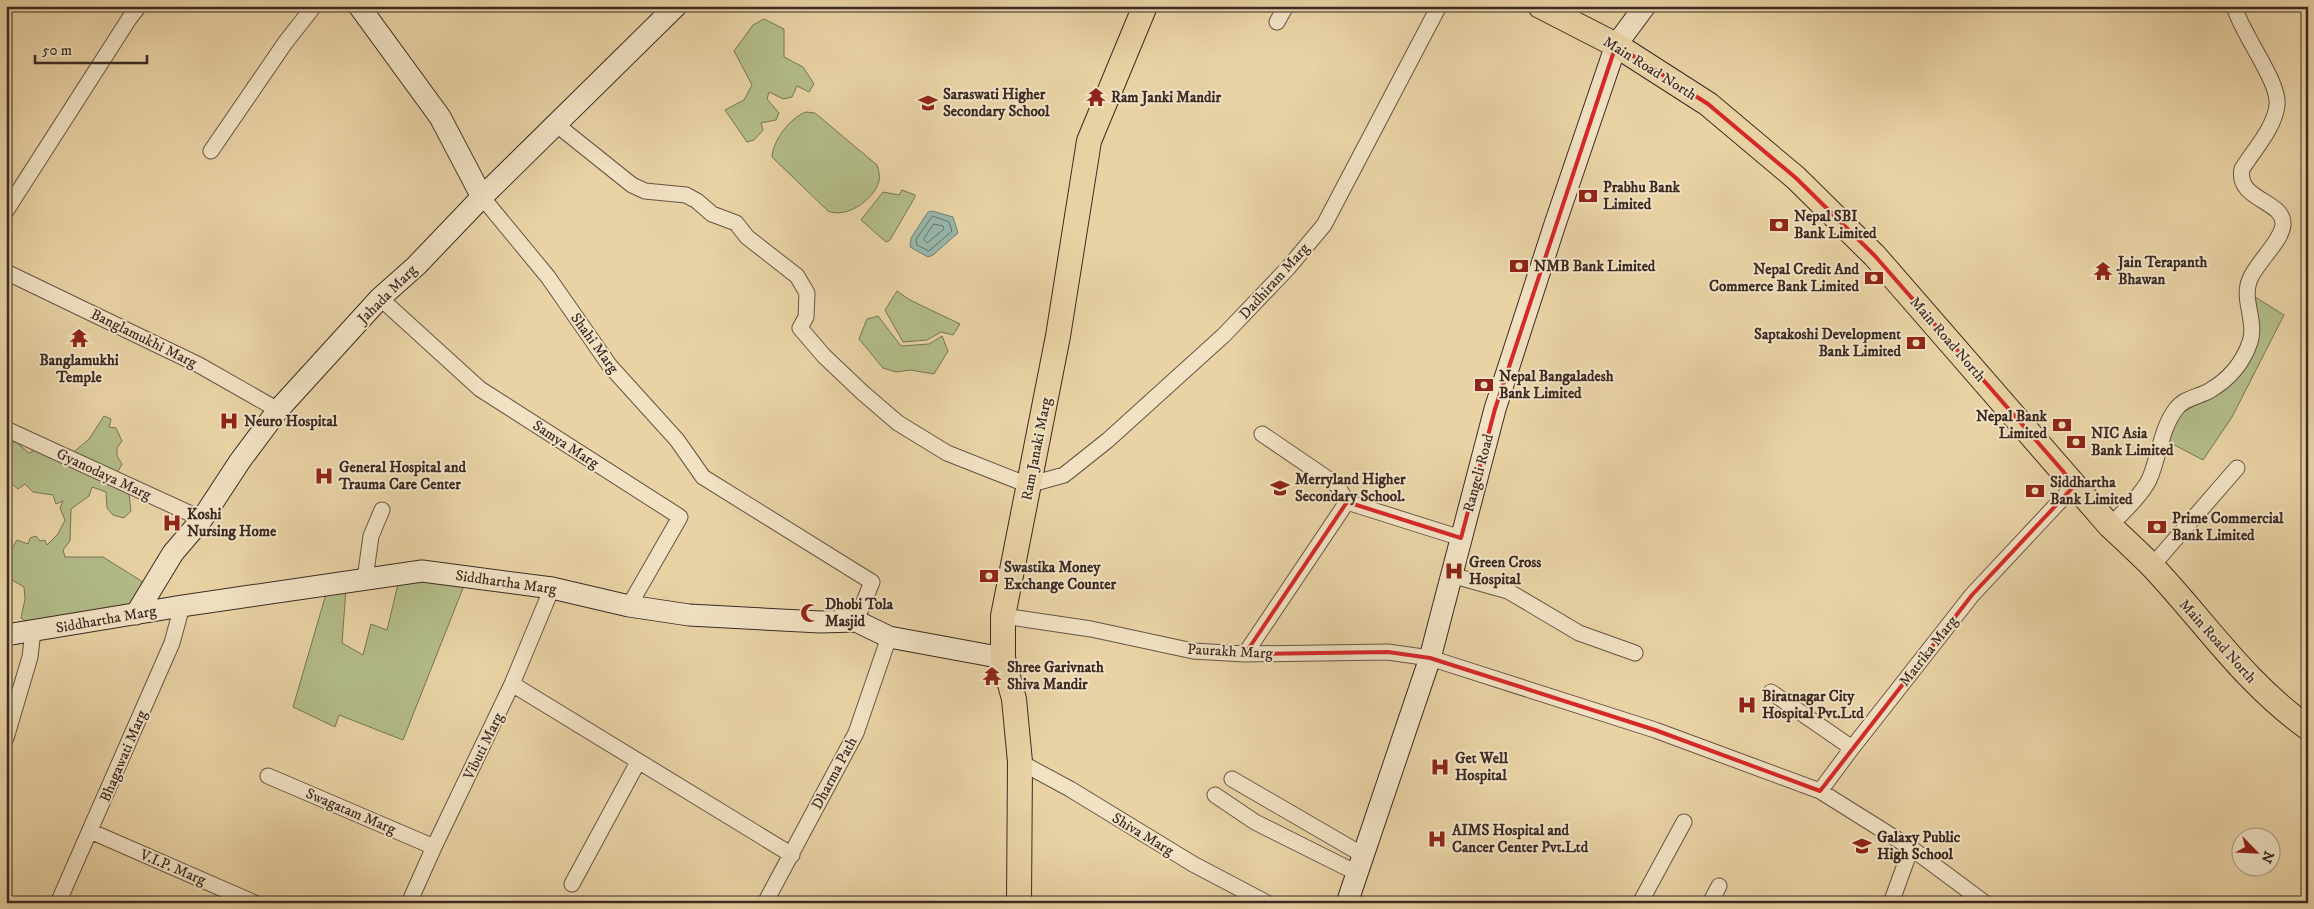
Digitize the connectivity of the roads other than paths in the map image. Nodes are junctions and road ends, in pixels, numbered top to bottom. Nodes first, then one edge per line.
1 (139, 6) edge
2 (314, 6) edge
3 (359, 6) edge
4 (676, 6) edge
5 (1145, 6) edge
6 (1286, 6) edge
7 (1439, 6) edge
8 (1540, 6) edge
9 (1645, 6) edge
10 (2234, 6) edge
11 (1276, 22) dead end
12 (1616, 45) junction
13 (557, 125) junction
14 (211, 151) dead end
15 (482, 197) junction
16 (6, 211) edge
17 (6, 272) edge
18 (380, 298) junction
19 (278, 410) junction
20 (6, 429) edge
21 (1262, 434) dead end
22 (2237, 468) dead end
23 (1028, 485) junction
24 (2075, 485) junction
25 (1347, 502) junction
26 (382, 510) dead end
27 (202, 519) junction
28 (2110, 526) junction
29 (1461, 538) junction
30 (2152, 566) junction
31 (1451, 575) junction
32 (365, 580) junction
33 (552, 588) junction
34 (182, 606) junction
35 (629, 606) junction
36 (136, 614) junction
37 (1003, 616) junction
38 (856, 621) junction
39 (33, 632) junction
40 (6, 635) edge
41 (890, 637) junction
42 (1635, 653) dead end
43 (1245, 654) junction
44 (1003, 658) junction
45 (1430, 658) junction
46 (512, 684) junction
47 (1771, 692) dead end
48 (2308, 728) edge
49 (6, 738) edge
50 (1852, 748) junction
51 (638, 762) junction
52 (1020, 762) junction
53 (268, 776) dead end
54 (1232, 778) dead end
55 (1820, 791) junction
56 (1216, 795) dead end
57 (1261, 796) junction
58 (1249, 818) junction
59 (1684, 822) dead end
60 (90, 831) junction
61 (434, 847) junction
62 (1910, 848) junction
63 (792, 854) junction
64 (1360, 864) junction
65 (572, 884) dead end
66 (1719, 886) dead end
67 (58, 903) edge
68 (255, 903) edge
69 (409, 903) edge
70 (765, 903) edge
71 (1019, 903) edge
72 (1267, 903) edge
73 (1347, 903) edge
74 (1640, 903) edge
75 (1710, 903) edge
76 (1890, 903) edge
77 (1986, 903) edge

1 - 16 street
2 - 14 street
3 - 15 street, Shahi Marg
4 - 13 street, Jahada Marg
5 - 23 main road, Ram Janaki Marg
6 - 11 street
7 - 23 street, Dadhiram Marg
8 - 12 main road, Main Road North
9 - 12 street, Rangeli Road
10 - 28 street
12 - 24 main road, Main Road North
12 - 29 street, Rangeli Road
13 - 15 street, Jahada Marg
13 - 23 street
15 - 18 street, Jahada Marg
15 - 38 street, Shahi Marg
17 - 19 street, Banglamukhi Marg
18 - 19 street, Jahada Marg
18 - 35 street, Samya Marg
19 - 27 street, Jahada Marg
20 - 27 street, Gyanodaya Marg
21 - 25 street
22 - 30 street
23 - 37 main road, Ram Janaki Marg
24 - 28 main road, Main Road North
24 - 50 street, Matrika Marg
25 - 29 street
25 - 43 street
26 - 32 street
27 - 36 street, Jahada Marg
28 - 30 main road, Main Road North
29 - 31 street, Rangeli Road
30 - 48 main road, Main Road North
31 - 42 street
31 - 45 street, Rangeli Road
32 - 33 street, Siddhartha Marg
32 - 34 street, Siddhartha Marg
33 - 35 street, Siddhartha Marg
33 - 46 street, Vibuti Marg
34 - 36 street, Siddhartha Marg
34 - 60 street, Bhagawati Marg
35 - 38 street, Siddhartha Marg
36 - 39 street, Siddhartha Marg
37 - 43 street, Paurakh Marg
37 - 44 main road, Ram Janaki Marg
38 - 41 street, Siddhartha Marg
39 - 40 street, Siddhartha Marg
39 - 49 street
41 - 44 street, Siddhartha Marg
41 - 63 street, Dharma Path
43 - 45 street, Paurakh Marg
44 - 52 main road, Ram Janaki Marg
45 - 55 street, Paurakh Marg
45 - 64 street, Rangeli Road
46 - 51 street
46 - 61 street, Vibuti Marg
47 - 50 street
50 - 55 street, Matrika Marg
51 - 63 street
51 - 65 street
52 - 71 main road, Ram Janaki Marg
52 - 72 street, Shiva Marg
53 - 61 street, Swagatam Marg
54 - 57 street
55 - 62 street, Paurakh Marg
56 - 58 street
57 - 58 street
57 - 64 street
58 - 64 street
59 - 74 street
60 - 67 street, Bhagawati Marg
60 - 68 street, V.I.P. Marg
61 - 69 street, Vibuti Marg
62 - 76 street
62 - 77 street, Paurakh Marg
63 - 70 street, Dharma Path
64 - 73 street, Rangeli Road
66 - 75 street

